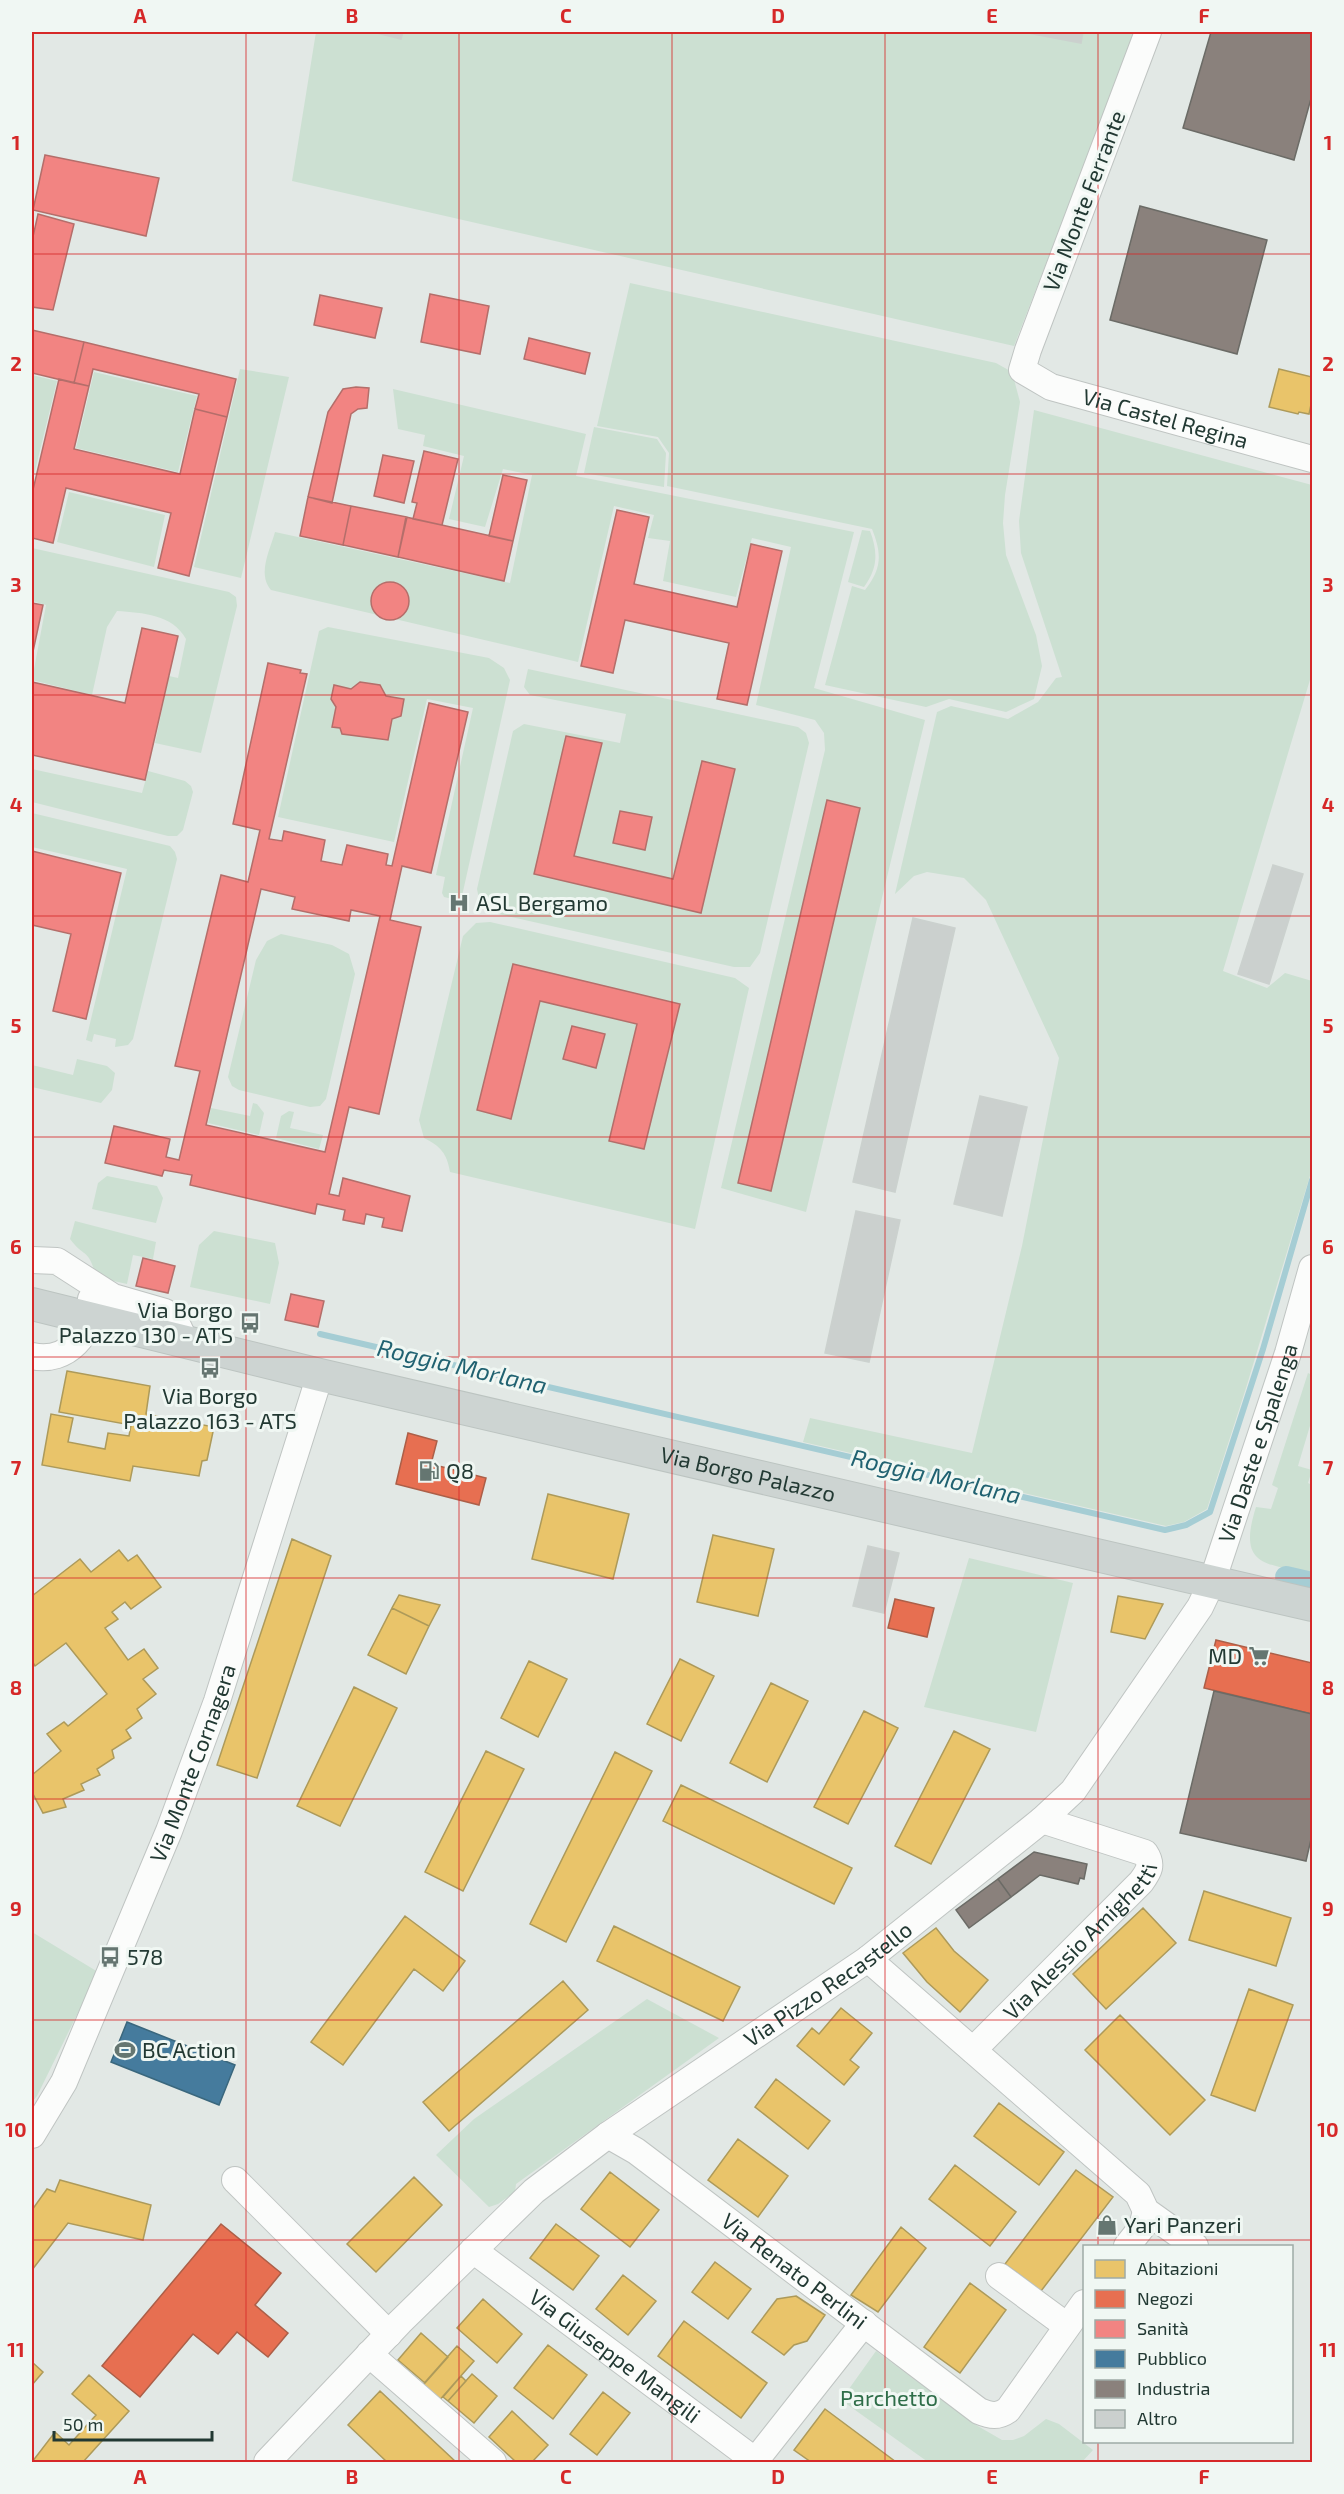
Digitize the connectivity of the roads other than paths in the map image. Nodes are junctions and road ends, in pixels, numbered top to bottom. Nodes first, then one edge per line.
1 (1148, 32) edge
2 (1022, 370) joint
3 (1312, 459) edge
4 (32, 1260) edge
5 (1312, 1268) edge
6 (75, 1271) junction
7 (32, 1304) edge
8 (90, 1318) junction
9 (185, 1341) junction
10 (33, 1364) edge
11 (320, 1375) junction
12 (1212, 1582) junction
13 (1312, 1605) edge
14 (1042, 1820) junction
15 (868, 1959) junction
16 (973, 2050) junction
17 (32, 2135) edge
18 (609, 2135) junction
19 (235, 2180) dead end
20 (1146, 2211) junction
21 (1128, 2245) edge
22 (1192, 2245) edge
23 (473, 2250) junction
24 (999, 2276) dead end
25 (1083, 2304) edge
26 (864, 2323) junction
27 (1068, 2326) junction
28 (389, 2334) junction
29 (369, 2354) junction
30 (756, 2462) edge
31 (267, 2463) edge
32 (493, 2463) edge

1 - 2 street, Via Monte Ferrante
2 - 3 street, Via Castel Regina
4 - 6 street
5 - 12 street, Via Daste e Spalenga
6 - 8 street
6 - 9 street
7 - 8 main road, Via Borgo Palazzo
8 - 9 main road, Via Borgo Palazzo
8 - 10 street
9 - 11 main road, Via Borgo Palazzo
11 - 12 main road, Via Borgo Palazzo
11 - 17 street, Via Monte Cornagera
12 - 13 main road, Via Borgo Palazzo
12 - 14 street, Via Pizzo Recastello
14 - 15 street, Via Pizzo Recastello
14 - 16 street, Via Alessio Amighetti
15 - 16 street
15 - 18 street, Via Pizzo Recastello
16 - 20 street
18 - 23 street, Via Pizzo Recastello
18 - 26 street, Via Renato Perlini
19 - 28 street
20 - 21 street
20 - 22 street
23 - 28 street, Via Pizzo Recastello
23 - 30 street, Via Giuseppe Mangili
24 - 27 street
25 - 27 street
26 - 27 street, Via Renato Perlini
26 - 30 street
28 - 29 street, Via Pizzo Recastello
29 - 31 street, Via Pizzo Recastello
29 - 32 street

